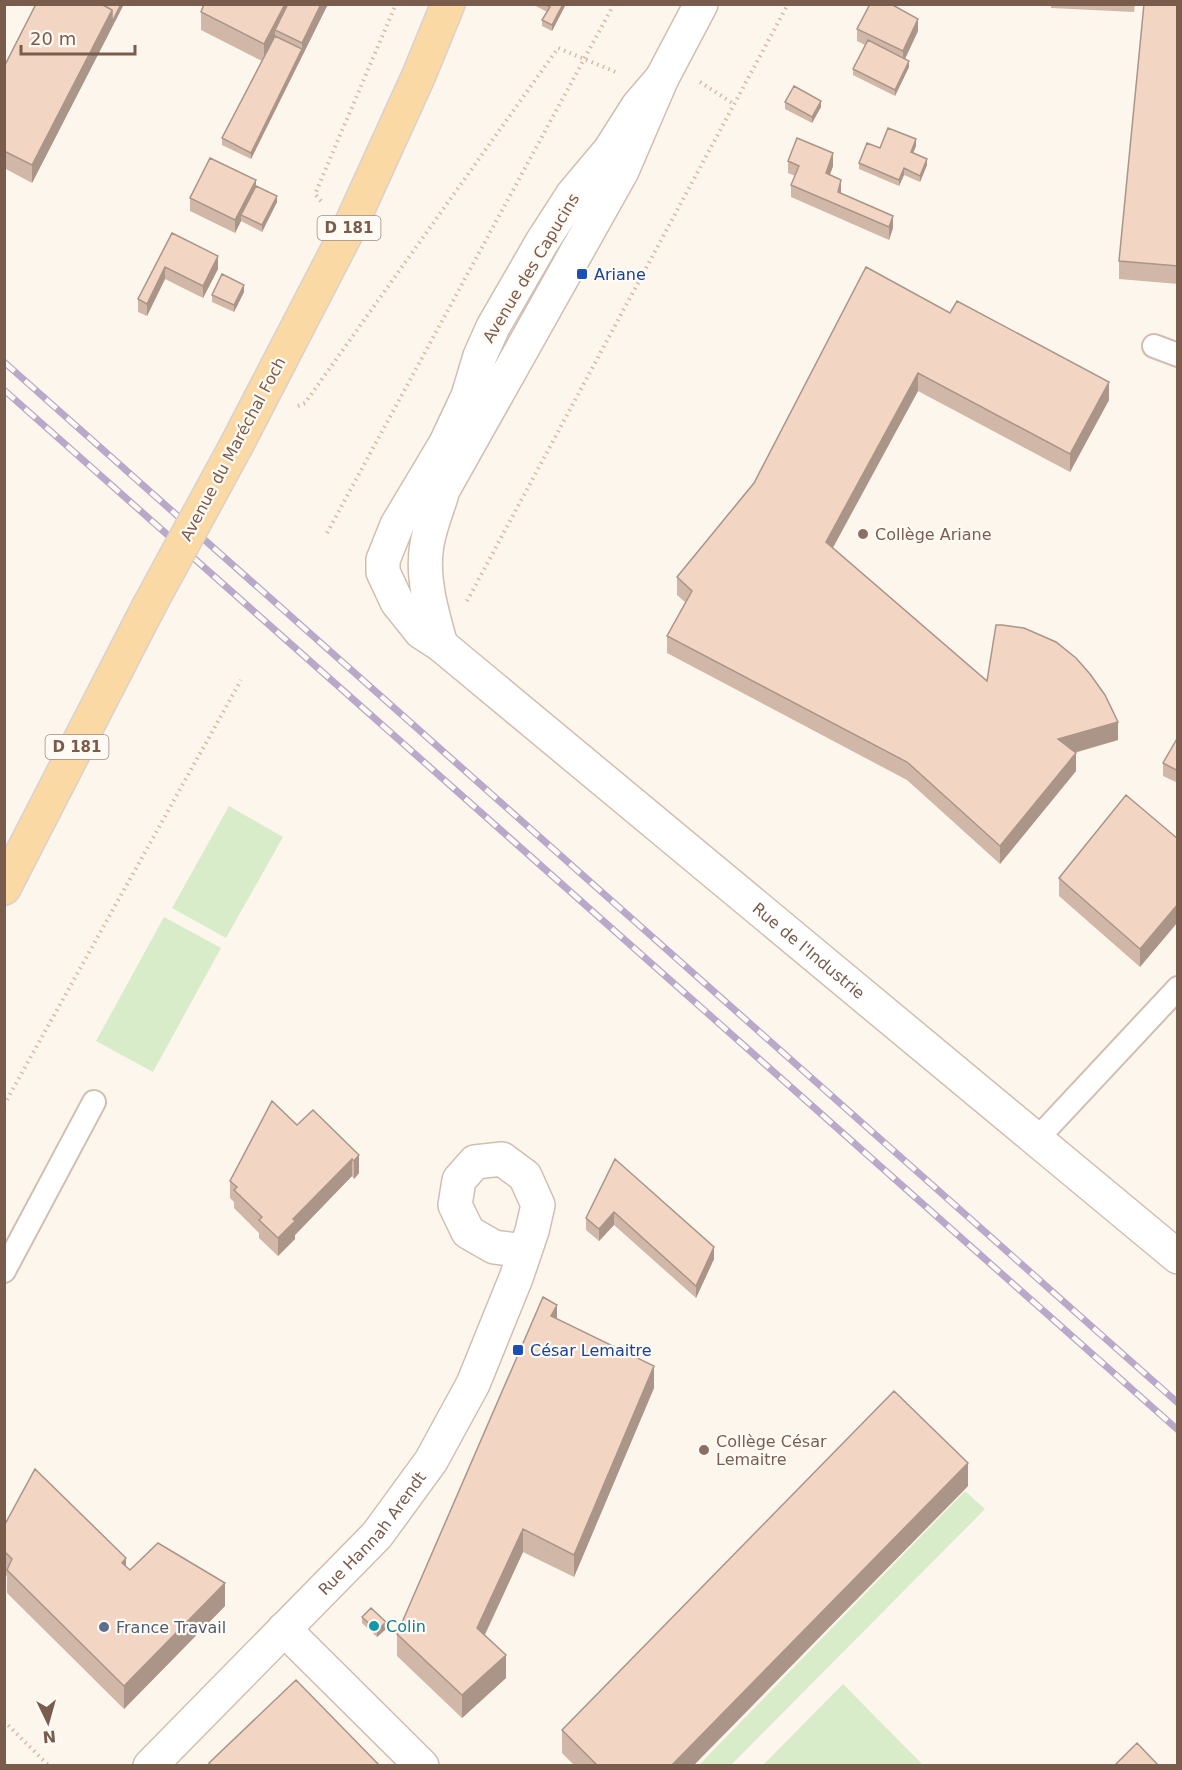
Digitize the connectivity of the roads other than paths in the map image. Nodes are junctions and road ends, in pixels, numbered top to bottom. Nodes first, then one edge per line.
1 (448, 4) edge
2 (701, 4) edge
3 (662, 78) junction
4 (1155, 346) dead end
5 (1178, 355) edge
6 (383, 572) joint
7 (441, 645) junction
8 (4, 888) edge
9 (1178, 988) edge
10 (94, 1102) dead end
11 (1036, 1140) junction
12 (525, 1251) dead end
13 (1178, 1257) edge
14 (4, 1271) edge
15 (284, 1629) junction
16 (150, 1766) edge
17 (422, 1766) edge

1 - 8 main road, Avenue du Maréchal Foch / D 181, bridge
2 - 3 street, Avenue des Capucins
3 - 6 street, Avenue des Capucins
3 - 7 street, Avenue des Capucins
4 - 5 lane
6 - 7 street, Rue de l'Industrie
7 - 11 street, Rue de l'Industrie
9 - 11 lane
10 - 14 lane
11 - 13 street, Rue de l'Industrie
12 - 15 street, Rue Hannah Arendt
15 - 16 street, Rue Hannah Arendt
15 - 17 street

